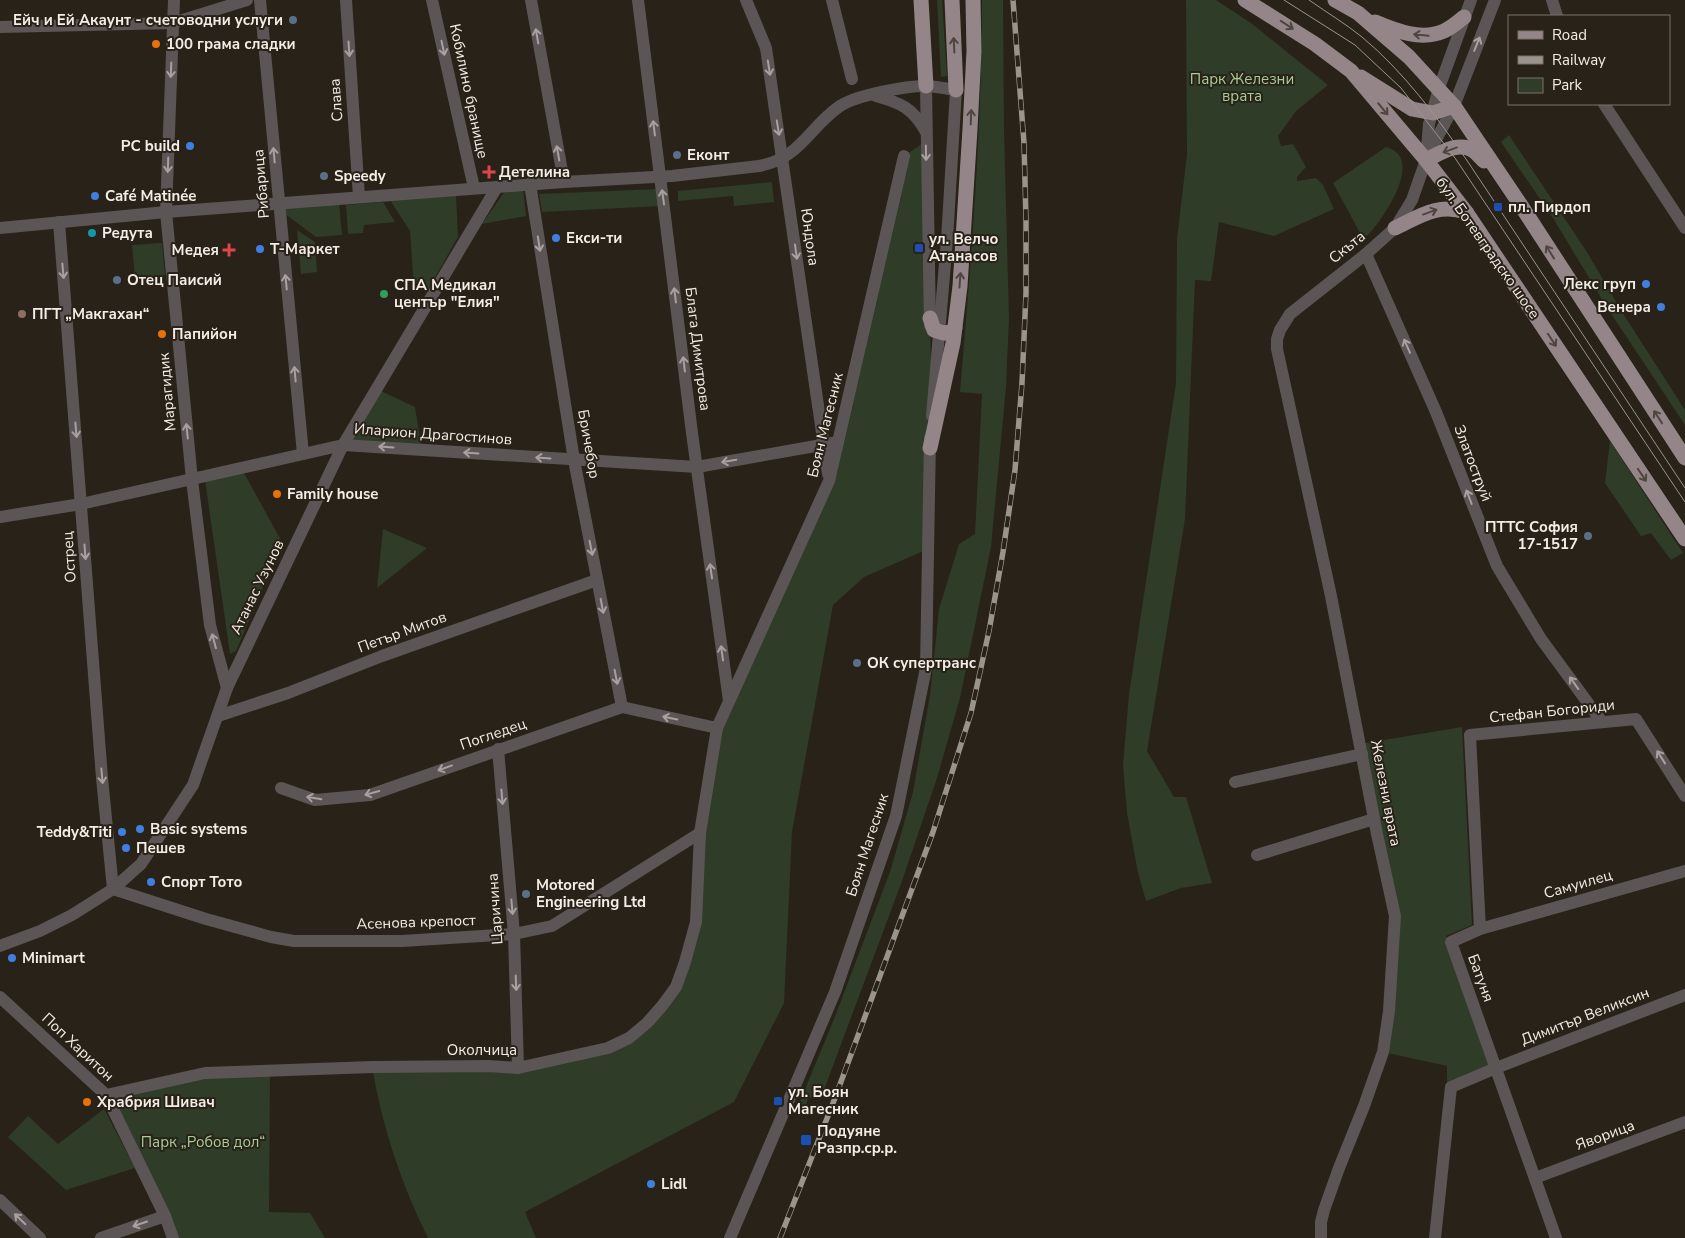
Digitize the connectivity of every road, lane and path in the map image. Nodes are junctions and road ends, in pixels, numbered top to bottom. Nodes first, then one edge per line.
1 (174, 0) edge
2 (247, 0) edge
3 (260, 0) edge
4 (346, 0) edge
5 (432, 0) edge
6 (531, 0) edge
7 (638, 0) edge
8 (746, 0) edge
9 (832, 0) edge
10 (921, 0) edge
11 (952, 0) edge
12 (972, 0) edge
13 (1245, 0) edge
14 (1335, 0) edge
15 (1471, 0) edge
16 (1495, 0) edge
17 (1552, 0) edge
18 (1358, 13) junction
19 (1557, 15) edge
20 (1464, 18) junction
21 (173, 23) junction
22 (0, 27) edge
23 (1351, 71) junction
24 (852, 80) dead end
25 (926, 86) junction
26 (1439, 88) junction
27 (956, 90) junction
28 (871, 95) junction
29 (1605, 105) edge
30 (1454, 106) junction
31 (1433, 113) junction
32 (926, 132) junction
33 (904, 156) dead end
34 (783, 159) junction
35 (1426, 160) junction
36 (660, 176) junction
37 (1500, 176) junction
38 (564, 182) junction
39 (530, 184) junction
40 (497, 187) junction
41 (474, 188) junction
42 (359, 197) junction
43 (279, 204) junction
44 (166, 212) junction
45 (1466, 212) junction
46 (59, 222) junction
47 (0, 228) edge
48 (1395, 228) junction
49 (1685, 228) edge
50 (1366, 254) junction
51 (930, 318) junction
52 (955, 328) junction
53 (939, 332) junction
54 (1277, 349) joint
55 (932, 408) junction
56 (838, 442) junction
57 (824, 444) junction
58 (343, 445) junction
59 (930, 448) junction
60 (303, 454) junction
61 (1685, 458) edge
62 (574, 460) junction
63 (697, 467) junction
64 (192, 480) junction
65 (829, 481) junction
66 (82, 504) junction
67 (0, 517) edge
68 (1685, 538) edge
69 (597, 580) junction
70 (226, 688) junction
71 (729, 701) junction
72 (622, 708) junction
73 (218, 716) junction
74 (1602, 722) junction
75 (718, 728) junction
76 (1470, 735) joint
77 (498, 749) junction
78 (1362, 754) junction
79 (1235, 782) dead end
80 (281, 788) dead end
81 (1685, 796) edge
82 (1374, 818) junction
83 (700, 833) junction
84 (1256, 856) dead end
85 (1685, 871) edge
86 (113, 890) junction
87 (1480, 929) junction
88 (514, 934) junction
89 (0, 946) edge
90 (1685, 995) edge
91 (0, 997) edge
92 (518, 1068) junction
93 (1496, 1068) junction
94 (106, 1095) junction
95 (1685, 1122) edge
96 (1535, 1178) junction
97 (0, 1200) edge
98 (165, 1216) junction
99 (40, 1238) edge
100 (101, 1238) edge
101 (173, 1238) edge
102 (730, 1238) edge
103 (1321, 1238) edge
104 (1434, 1238) edge
105 (1556, 1238) edge

1 - 21 street, Марагидик
2 - 21 street
43 -> 3 street, Рибарица
4 -> 42 street, Слава
5 -> 41 street, Кобилино бранище
38 -> 6 street
36 -> 7 street, Блага Димитрова
8 -> 34 street, Юндола
9 - 24 street
10 - 25 main road
27 -> 11 main road
52 -> 12 main road
13 -> 23 main road, бул. Ботевградско шосе
14 - 18 main road
15 - 20 street
30 -> 16 street
17 - 19 street
20 -> 18 main road
18 - 26 main road
20 - 26 street
21 - 22 street
21 -> 44 street, Марагидик
23 - 31 main road
23 -> 35 main road, бул. Ботевградско шосе
25 - 27 street
25 - 28 street
25 - 32 street, Боян Магесник
26 - 30 main road
26 - 31 street
27 - 53 street, Боян Магесник
28 - 32 street
28 - 34 street
29 - 49 street
30 - 31 main road
30 - 35 street
30 - 37 main road
31 - 35 street
32 -> 51 street, Боян Магесник
33 - 56 street, Боян Магесник
34 - 36 street
34 -> 57 street, Юндола
37 -> 35 main road
35 - 45 main road, бул. Ботевградско шосе
35 - 48 street, Скъта
36 - 38 street
63 -> 36 street, Блага Димитрова
61 -> 37 main road
38 - 39 street
39 - 40 street
39 -> 62 street, Бричебор
40 - 41 street
40 - 58 street, Атанас Узунов
41 - 42 street
42 - 43 street
43 - 44 street
60 -> 43 street, Рибарица
44 - 46 street
64 -> 44 street, Марагидик
48 -> 45 main road
45 -> 68 main road, бул. Ботевградско шосе
46 - 47 street
46 -> 66 street, Острец
48 - 50 street, Скъта
50 - 54 street, Скъта
74 -> 50 street, Златоструй
51 - 53 main road
51 - 55 street, Боян Магесник
52 - 53 main road
52 - 59 main road
53 - 55 street, Боян Магесник
54 - 78 street, Железни врата
55 - 59 street, Боян Магесник
56 - 57 street, Иларион Драгостинов
56 - 65 street, Боян Магесник
57 -> 63 street, Иларион Драгостинов
57 - 65 street, Юндола
58 - 60 street, Иларион Драгостинов
62 -> 58 street, Иларион Драгостинов
58 - 70 street, Атанас Узунов
59 - 102 street, Боян Магесник
60 - 64 street, Иларион Драгостинов
62 - 63 street, Иларион Драгостинов
62 -> 69 street, Бричебор
71 -> 63 street, Блага Димитрова
64 - 66 street, Иларион Драгостинов
70 -> 64 street, Марагидик
65 - 71 street, Боян Магесник
66 - 67 street, Иларион Драгостинов
66 -> 86 street, Острец
69 -> 72 street, Бричебор
69 - 73 street, Петър Митов
70 - 73 street, Атанас Узунов
71 - 75 street, Боян Магесник
75 -> 72 street
72 - 77 street, Погледец
73 - 86 street, Атанас Узунов
74 - 76 street, Стефан Богориди
81 -> 74 street, Стефан Богориди
75 - 83 street, Боян Магесник
76 - 87 street, Батуня
77 -> 80 street, Погледец
77 -> 88 street, Царичина
78 - 79 street
78 - 82 street, Железни врата
82 - 84 street
82 - 103 street, Железни врата
83 - 88 street, Асенова крепост
83 - 92 street, Околчица
85 - 87 street, Самуилец
86 - 88 street, Асенова крепост
86 - 89 street, Атанас Узунов
87 - 93 street, Батуня
88 -> 92 street, Царичина
90 - 93 street, Димитър Великсин
91 - 94 street, Поп Харитон
92 - 94 street, Околчица
93 - 96 street, Батуня
93 - 104 street
94 - 98 street, Поп Харитон
95 - 96 street, Яворица
96 - 105 street, Батуня
99 -> 97 street
98 -> 100 street
98 - 101 street, Поп Харитон

